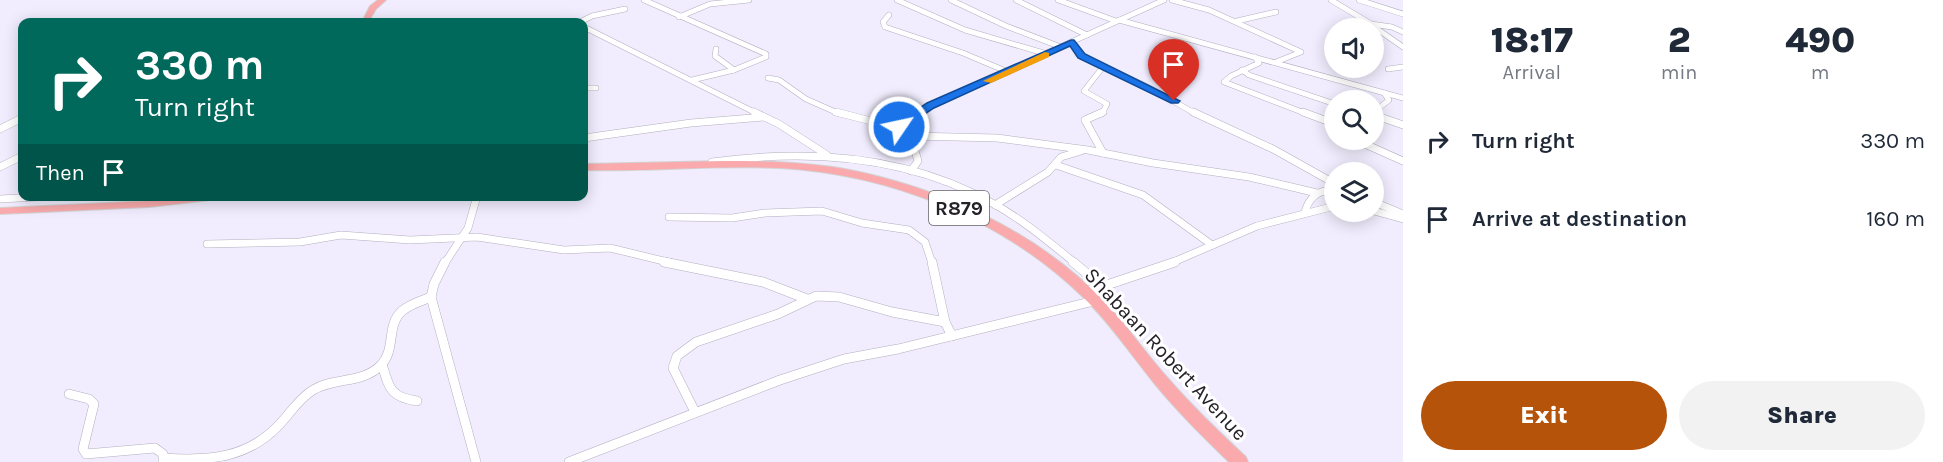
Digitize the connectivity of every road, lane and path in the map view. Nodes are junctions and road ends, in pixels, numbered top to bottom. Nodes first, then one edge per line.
1 (382, 0) edge
2 (644, 0) edge
3 (701, 0) edge
4 (749, 0) edge
5 (897, 0) edge
6 (951, 0) edge
7 (1016, 0) edge
8 (1058, 0) edge
9 (1164, 0) edge
10 (1172, 0) edge
11 (1331, 0) edge
12 (1359, 0) edge
13 (710, 4) junction
14 (625, 9) dead end
15 (1276, 12) dead end
16 (1403, 14) edge
17 (890, 15) dead end
18 (679, 17) junction
19 (367, 18) edge
20 (588, 18) edge
21 (1361, 18) edge
22 (1118, 21) junction
23 (1236, 21) junction
24 (1384, 27) edge
25 (588, 29) edge
26 (1403, 32) edge
27 (1384, 34) edge
28 (1087, 35) junction
29 (1071, 42) junction
30 (1403, 47) edge
31 (1061, 48) junction
32 (716, 49) dead end
33 (1047, 54) junction
34 (1255, 57) junction
35 (1275, 62) junction
36 (1103, 67) junction
37 (1403, 67) edge
38 (1388, 69) dead end
39 (734, 70) junction
40 (1242, 70) junction
41 (1008, 72) junction
42 (768, 78) dead end
43 (692, 80) junction
44 (588, 88) edge
45 (596, 88) dead end
46 (1373, 90) edge
47 (1384, 93) joint
48 (1403, 99) edge
49 (1324, 100) edge
50 (1384, 105) edge
51 (764, 117) junction
52 (1384, 118) edge
53 (18, 120) edge
54 (1324, 120) edge
55 (1403, 125) edge
56 (908, 127) junction
57 (0, 129) edge
58 (911, 136) junction
59 (588, 137) edge
60 (1088, 150) junction
61 (1378, 150) edge
62 (1103, 153) junction
63 (827, 155) junction
64 (18, 158) edge
65 (1403, 161) edge
66 (695, 165) junction
67 (1056, 165) junction
68 (0, 167) edge
69 (588, 167) edge
70 (911, 171) junction
71 (1324, 180) edge
72 (1324, 190) edge
73 (1317, 193) junction
74 (18, 198) edge
75 (0, 199) edge
76 (33, 201) edge
77 (175, 201) edge
78 (476, 201) edge
79 (995, 205) junction
80 (1384, 206) edge
81 (1324, 208) edge
82 (25, 210) junction
83 (0, 211) edge
84 (1305, 212) junction
85 (1384, 214) edge
86 (1403, 214) edge
87 (669, 217) dead end
88 (1403, 219) edge
89 (462, 238) junction
90 (207, 244) dead end
91 (1212, 245) junction
92 (1103, 286) junction
93 (431, 297) junction
94 (1090, 297) junction
95 (807, 299) junction
96 (945, 322) junction
97 (952, 336) junction
98 (382, 364) junction
99 (69, 394) dead end
100 (417, 401) dead end
101 (695, 412) junction
102 (163, 460) edge
103 (476, 462) edge
104 (569, 462) edge
105 (1240, 462) edge

1 - 19 main road
2 - 18 street
3 - 13 street
4 - 13 street
5 - 33 street
6 - 31 street
7 - 28 street
8 - 22 street
9 - 22 street
10 - 23 street
11 - 21 street
12 - 16 street
13 - 18 street
14 - 20 street
15 - 23 street
17 - 41 street
18 - 39 street
22 - 28 street
22 - 34 street
23 - 35 street
24 - 26 street
25 - 43 street
27 - 30 street
28 - 29 street
29 - 31 street
29 - 36 street
31 - 33 street
32 - 39 street
33 - 41 street
34 - 35 street
34 - 40 street
35 - 46 street
36 - 62 street
36 - 71 street
37 - 38 street
39 - 43 street
40 - 49 street
40 - 54 street
41 - 56 street
42 - 56 street
43 - 51 street
44 - 45 street
47 - 48 street
47 - 50 street
51 - 59 street
51 - 63 street
52 - 55 street
53 - 57 street
56 - 58 street
58 - 60 street
58 - 70 street
60 - 62 street
60 - 67 street
61 - 65 street
62 - 73 street
63 - 66 street
63 - 70 street
64 - 68 street
66 - 69 main road, Shabaan Robert Avenue / R879
66 - 94 main road, Shabaan Robert Avenue / R879
67 - 79 street
67 - 91 street
70 - 79 street
72 - 73 street
73 - 84 street
74 - 75 street
76 - 82 street
77 - 82 main road
78 - 89 street
79 - 92 street
80 - 86 street
81 - 84 street
82 - 83 main road
84 - 91 street
85 - 88 street
87 - 96 street
89 - 90 street
89 - 93 street
89 - 95 street
91 - 92 street
92 - 94 street
93 - 98 street
93 - 103 street
94 - 97 street
94 - 105 main road, Shabaan Robert Avenue / R879
95 - 96 street
95 - 101 street
96 - 97 street
97 - 101 street
98 - 100 street
98 - 102 street
99 - 102 street
101 - 104 street

